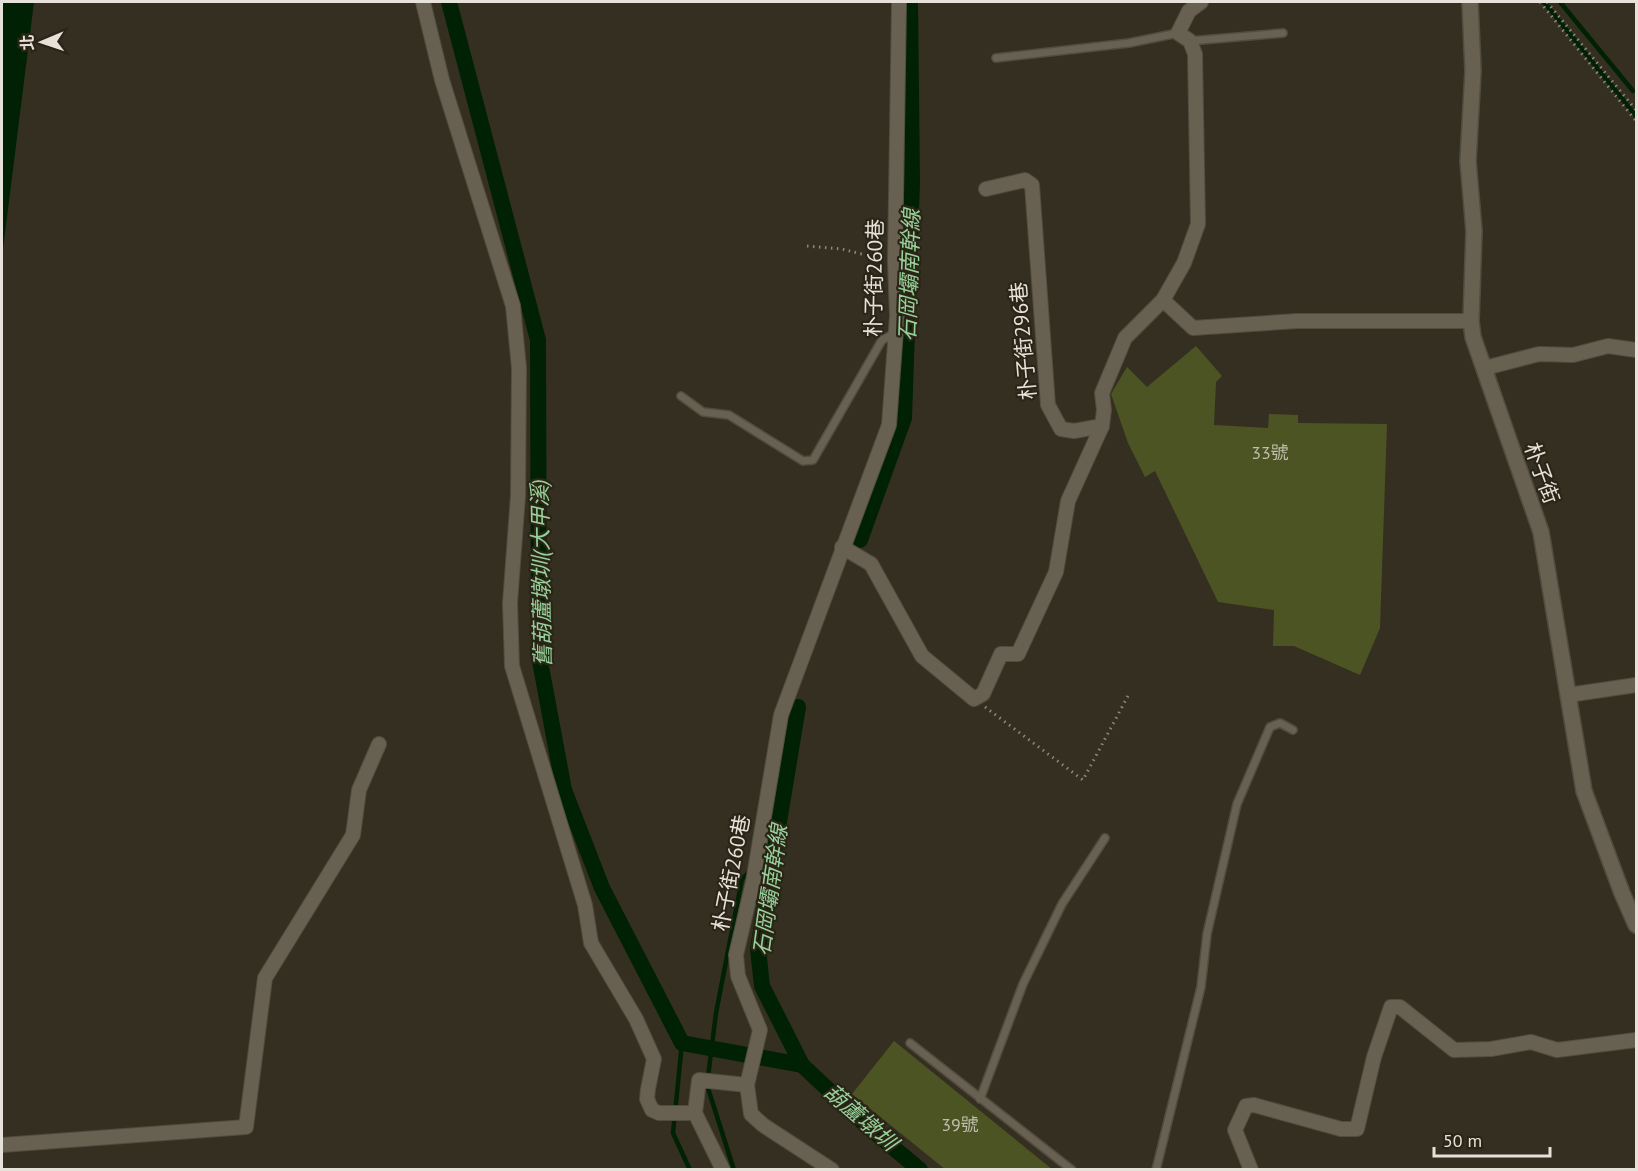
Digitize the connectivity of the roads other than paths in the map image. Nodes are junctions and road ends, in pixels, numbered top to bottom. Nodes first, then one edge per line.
1 (423, 2) edge
2 (899, 2) edge
3 (1202, 2) edge
4 (1461, 2) edge
5 (1470, 2) edge
6 (1472, 27) junction
7 (1178, 33) junction
8 (1283, 33) dead end
9 (1190, 41) junction
10 (996, 58) dead end
11 (986, 189) dead end
12 (1163, 300) junction
13 (1471, 321) junction
14 (894, 334) junction
15 (1636, 350) edge
16 (1485, 368) junction
17 (681, 396) dead end
18 (1102, 426) junction
19 (842, 547) junction
20 (1636, 685) edge
21 (1568, 695) junction
22 (1293, 730) dead end
23 (379, 744) dead end
24 (1105, 838) dead end
25 (1636, 921) edge
26 (1636, 1040) edge
27 (910, 1043) dead end
28 (747, 1084) junction
29 (980, 1099) junction
30 (695, 1113) junction
31 (2, 1145) edge
32 (723, 1170) edge
33 (832, 1170) edge
34 (1072, 1170) edge
35 (1156, 1170) edge
36 (1251, 1170) edge

1 - 30 street
2 - 14 street, 朴子街260巷
3 - 7 street
4 - 6 street, 朴子街
5 - 6 street, 朴子街
6 - 13 street, 朴子街
7 - 9 street
7 - 10 lane
8 - 9 lane
9 - 12 street
11 - 18 street, 朴子街296巷
12 - 13 street
12 - 18 street
13 - 16 street, 朴子街
14 - 17 lane
14 - 19 street, 朴子街260巷
15 - 16 street
16 - 21 street, 朴子街
18 - 19 street
19 - 28 street, 朴子街260巷
20 - 21 street
21 - 25 street, 朴子街
22 - 35 lane
23 - 31 street
24 - 29 lane
26 - 36 street
27 - 29 lane
28 - 30 street
28 - 33 street, 朴子街260巷
29 - 34 lane
30 - 32 street

